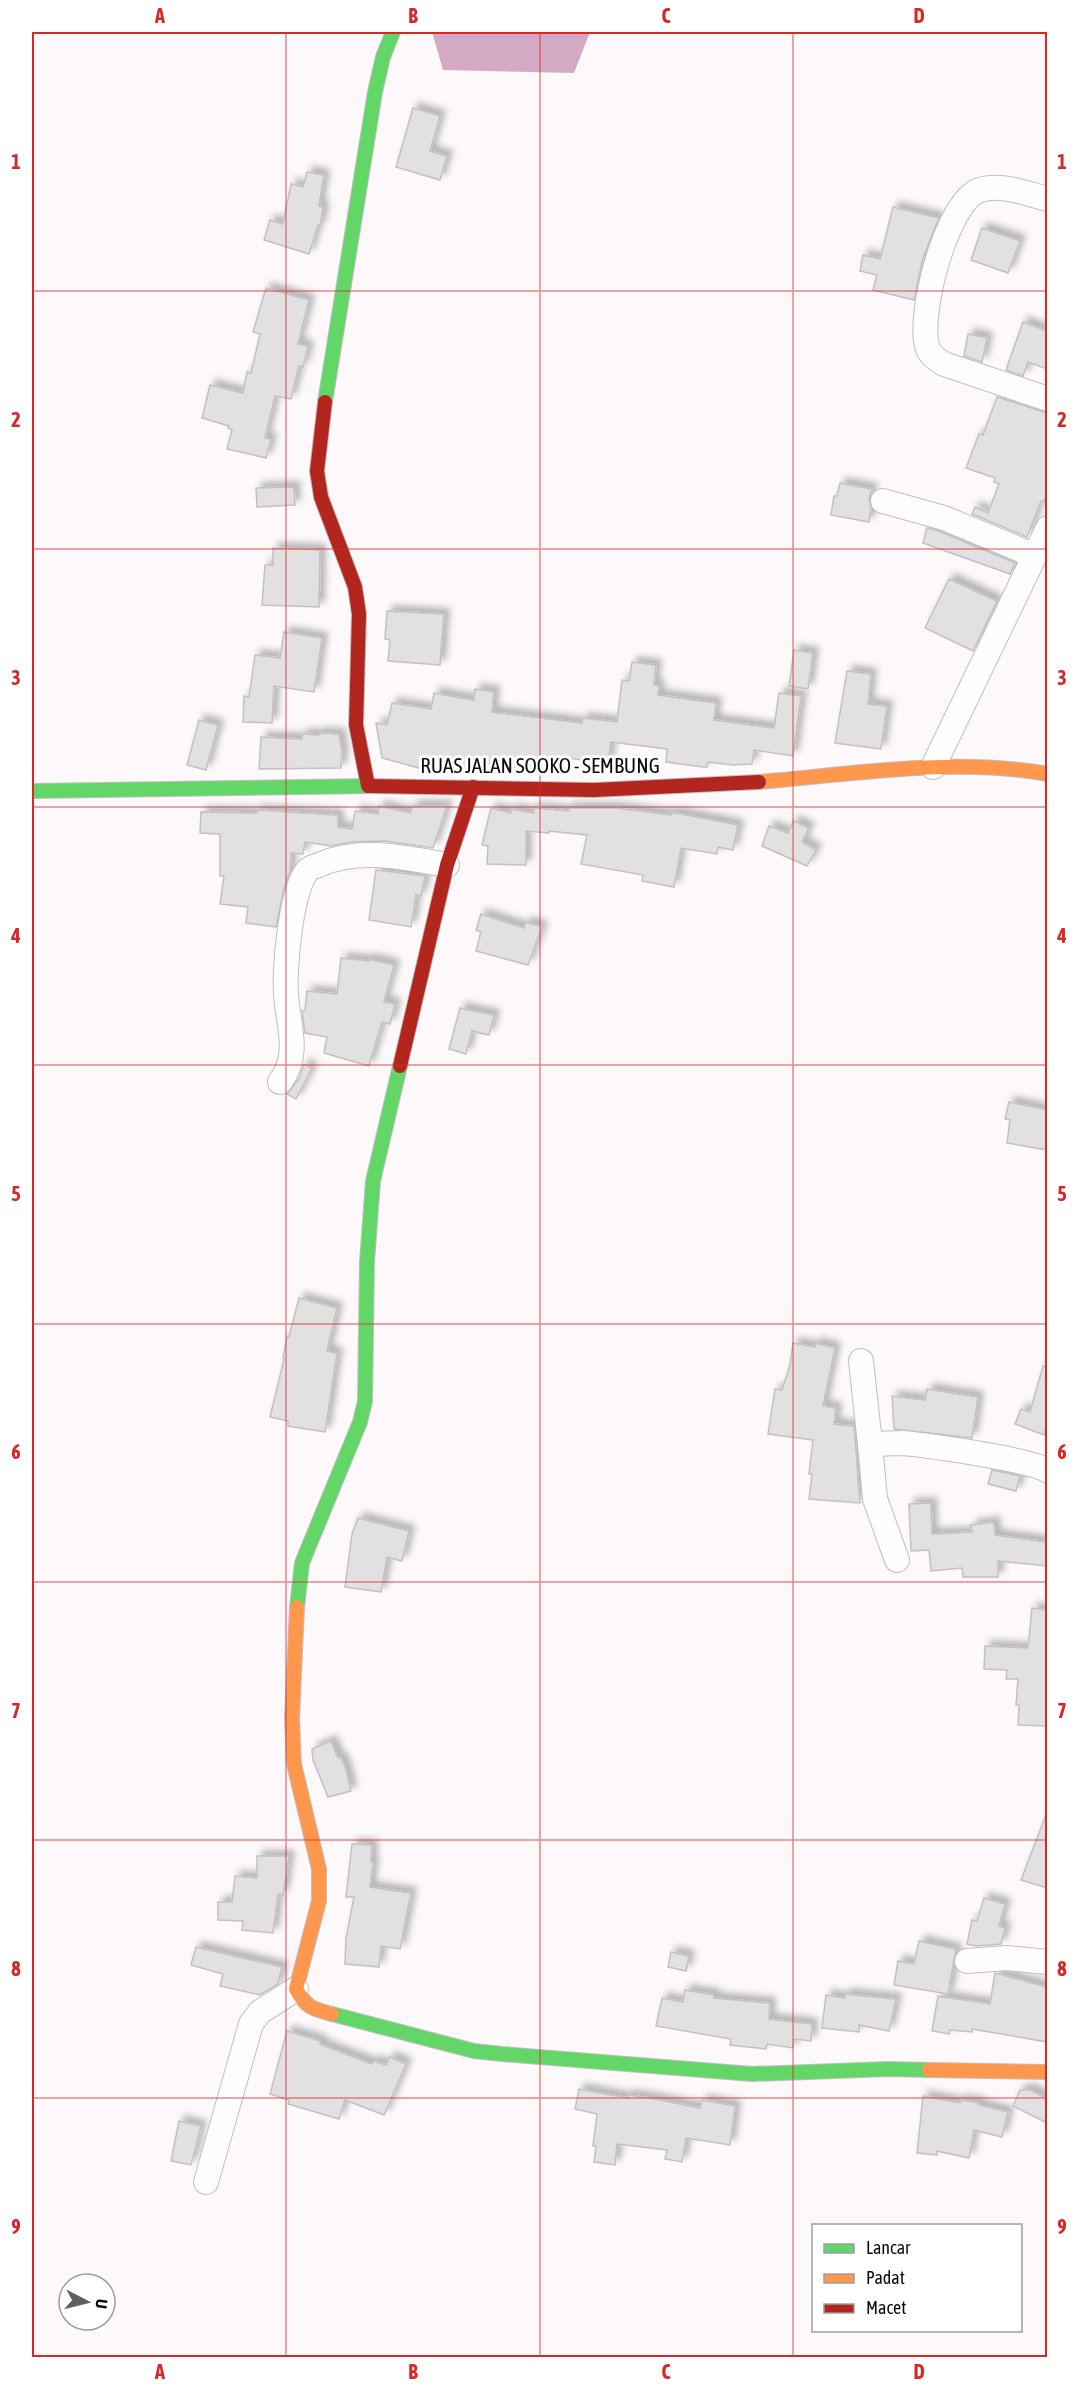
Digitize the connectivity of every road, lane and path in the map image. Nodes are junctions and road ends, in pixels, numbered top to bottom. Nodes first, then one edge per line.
1 (393, 32) edge
2 (1047, 199) edge
3 (1047, 399) edge
4 (883, 501) dead end
5 (1047, 528) edge
6 (1033, 555) junction
7 (933, 767) junction
8 (1047, 774) edge
9 (368, 786) junction
10 (473, 787) junction
11 (32, 791) edge
12 (447, 865) junction
13 (280, 1082) dead end
14 (861, 1361) dead end
15 (870, 1444) junction
16 (1047, 1471) edge
17 (897, 1560) dead end
18 (967, 1961) dead end
19 (1047, 1962) edge
20 (296, 1989) junction
21 (1047, 2073) edge
22 (206, 2182) dead end

1 - 9 street
2 - 3 street
4 - 6 street
5 - 6 street
6 - 7 street
7 - 8 street, RUAS JALAN SOOKO - SEMBUNG
7 - 10 street, RUAS JALAN SOOKO - SEMBUNG
9 - 10 street, RUAS JALAN SOOKO - SEMBUNG
9 - 11 street, RUAS JALAN SOOKO - SEMBUNG
10 - 12 street
12 - 13 street
12 - 20 street
14 - 15 street
15 - 16 street
15 - 17 street
18 - 19 street
20 - 21 street
20 - 22 street

